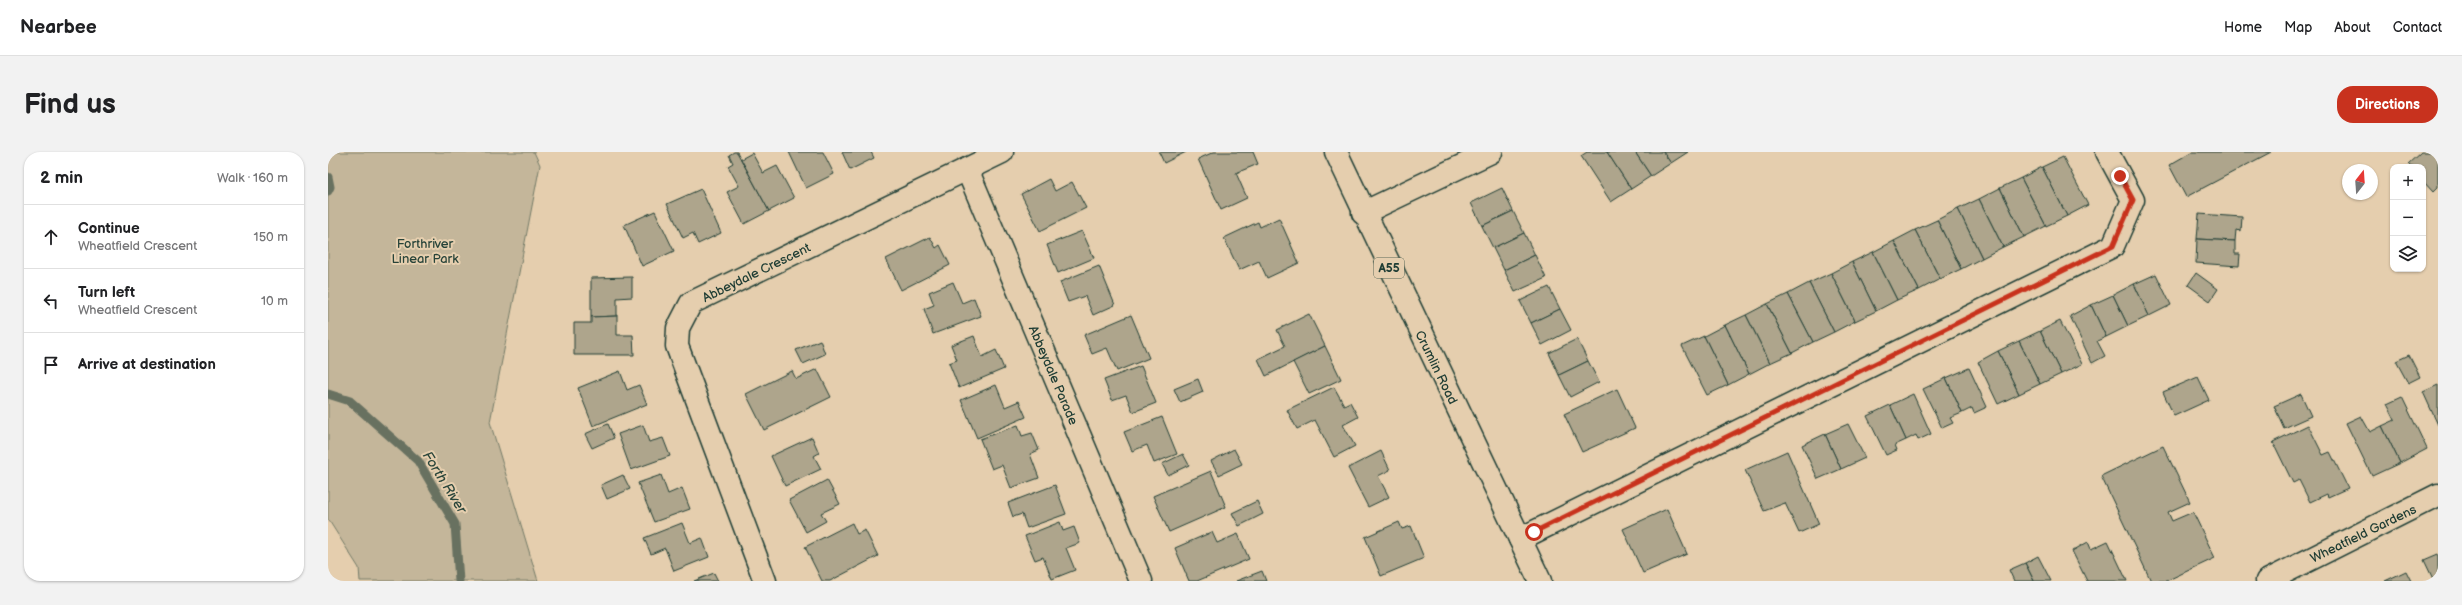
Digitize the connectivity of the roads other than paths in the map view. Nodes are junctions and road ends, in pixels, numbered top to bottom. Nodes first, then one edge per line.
1 (1002, 152) edge
2 (1336, 152) edge
3 (1491, 152) edge
4 (2107, 152) edge
5 (967, 170) junction
6 (1363, 213) junction
7 (2438, 496) edge
8 (1520, 539) junction
9 (765, 581) edge
10 (1142, 581) edge
11 (1540, 581) edge
12 (2267, 581) edge

1 - 5 main road, Abbeydale Crescent
2 - 6 main road, Crumlin Road / A55
3 - 6 main road
4 - 8 main road
5 - 9 main road, Abbeydale Crescent
5 - 10 main road, Abbeydale Parade
6 - 8 main road, Crumlin Road / A55
7 - 12 main road, Wheatfield Gardens
8 - 11 main road, Crumlin Road / A55

